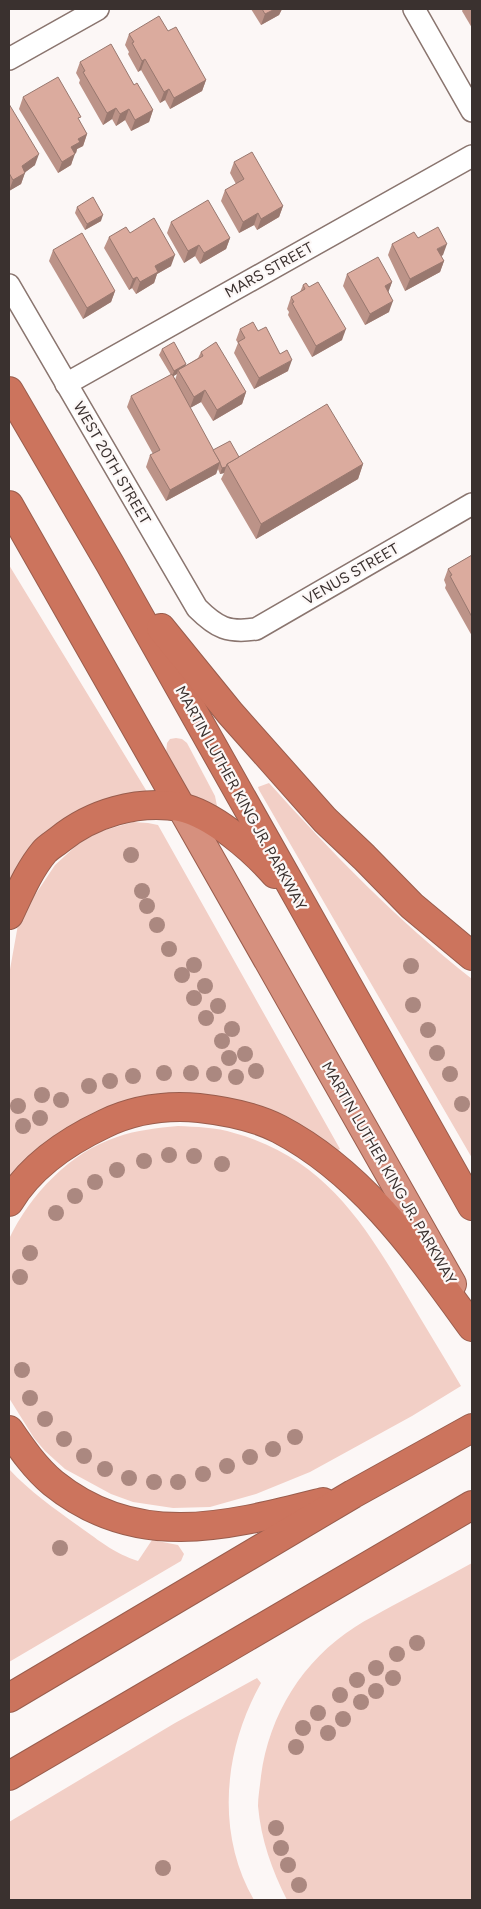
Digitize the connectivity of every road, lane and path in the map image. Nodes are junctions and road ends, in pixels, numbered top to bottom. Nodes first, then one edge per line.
1 (98, 9) edge
2 (414, 9) edge
3 (9, 59) edge
4 (472, 111) edge
5 (472, 156) edge
6 (9, 285) edge
7 (66, 384) junction
8 (9, 391) edge
9 (472, 504) edge
10 (9, 505) edge
11 (110, 564) junction
12 (226, 630) joint
13 (180, 807) junction
14 (302, 906) junction
15 (9, 915) edge
16 (472, 956) edge
17 (9, 1202) edge
18 (472, 1206) edge
19 (472, 1319) edge
20 (472, 1328) edge
21 (472, 1428) edge
22 (9, 1430) edge
23 (354, 1494) junction
24 (470, 1506) edge
25 (9, 1698) edge
26 (9, 1776) edge

1 - 3 street
2 - 4 street
5 - 7 street, MARS STREET
6 - 7 street, WEST 20TH STREET
7 - 12 street, WEST 20TH STREET
8 - 11 highway, MARTIN LUTHER KING JR. PARKWAY
9 - 12 street, VENUS STREET
10 - 13 highway, MARTIN LUTHER KING JR. PARKWAY
11 - 14 highway, MARTIN LUTHER KING JR. PARKWAY
11 - 16 highway
13 - 14 highway
13 - 15 highway
13 - 19 highway, MARTIN LUTHER KING JR. PARKWAY
14 - 18 highway, MARTIN LUTHER KING JR. PARKWAY
17 - 20 highway
21 - 23 highway
22 - 23 highway
23 - 25 highway
24 - 26 highway

